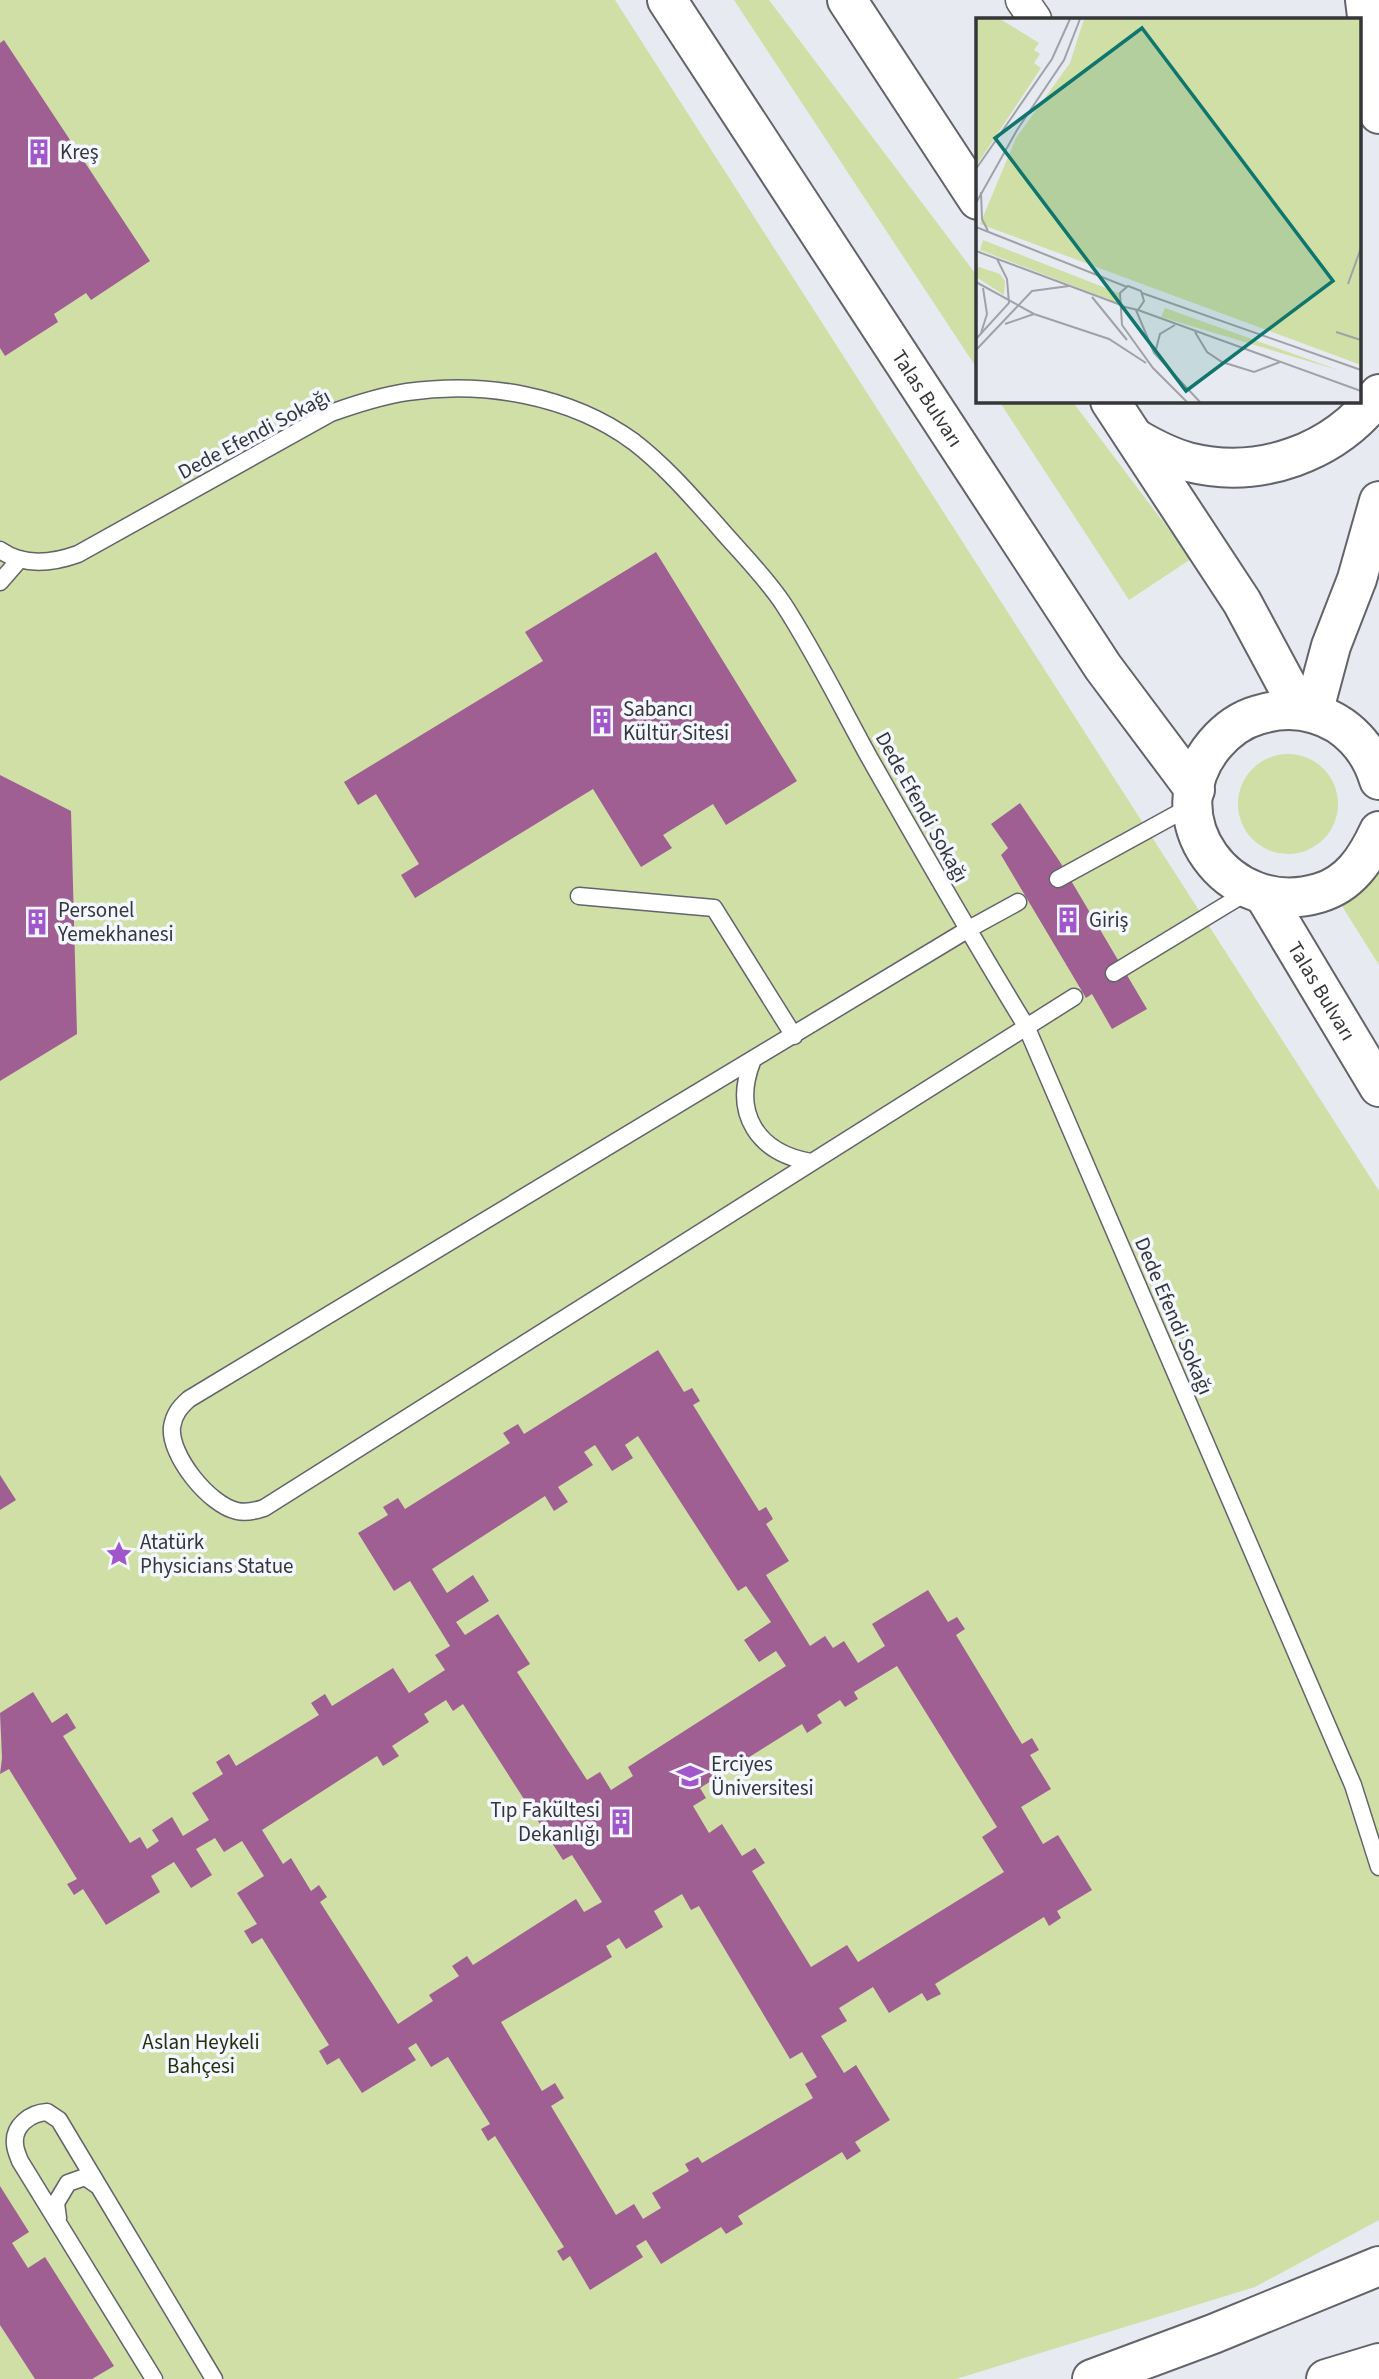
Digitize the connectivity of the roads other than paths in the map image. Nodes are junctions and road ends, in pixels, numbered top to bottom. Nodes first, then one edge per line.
1 (667, 0) edge
2 (847, 0) edge
3 (1022, 0) edge
4 (1364, 0) edge
5 (1034, 18) edge
6 (1379, 114) edge
7 (976, 197) edge
8 (1379, 394) edge
9 (1111, 402) edge
10 (1135, 438) junction
11 (1379, 501) edge
12 (0, 550) edge
13 (20, 559) junction
14 (0, 582) edge
15 (1307, 711) junction
16 (1379, 780) edge
17 (1194, 797) junction
18 (1379, 831) edge
19 (1058, 879) dead end
20 (1257, 892) junction
21 (579, 896) dead end
22 (1018, 902) dead end
23 (967, 930) junction
24 (1114, 973) dead end
25 (1074, 997) dead end
26 (1026, 1026) junction
27 (794, 1036) junction
28 (752, 1062) junction
29 (1379, 1087) edge
30 (811, 1162) junction
31 (1379, 1867) edge
32 (100, 2187) junction
33 (60, 2224) junction
34 (1379, 2266) edge
35 (1379, 2363) edge
36 (154, 2379) edge
37 (214, 2379) edge
38 (1092, 2379) edge
39 (1326, 2379) edge

1 - 17 main road, Talas Bulvarı
2 - 7 main road
3 - 5 street
4 - 6 main road
8 - 10 main road
9 - 10 main road
10 - 15 main road
11 - 15 main road
12 - 13 lane, Dede Efendi Sokağı
13 - 14 lane
13 - 23 lane, Dede Efendi Sokağı
15 - 16 main road
15 - 17 main road
17 - 19 lane
17 - 20 main road
18 - 20 main road
20 - 24 lane
20 - 29 main road, Talas Bulvarı
21 - 27 lane
22 - 23 lane
23 - 26 lane, Dede Efendi Sokağı
23 - 27 lane
25 - 26 lane
26 - 30 lane
26 - 31 lane, Dede Efendi Sokağı
27 - 28 lane
28 - 30 lane
28 - 30 lane
32 - 33 lane
32 - 33 lane
32 - 37 lane
33 - 36 lane
34 - 38 main road
35 - 39 main road

